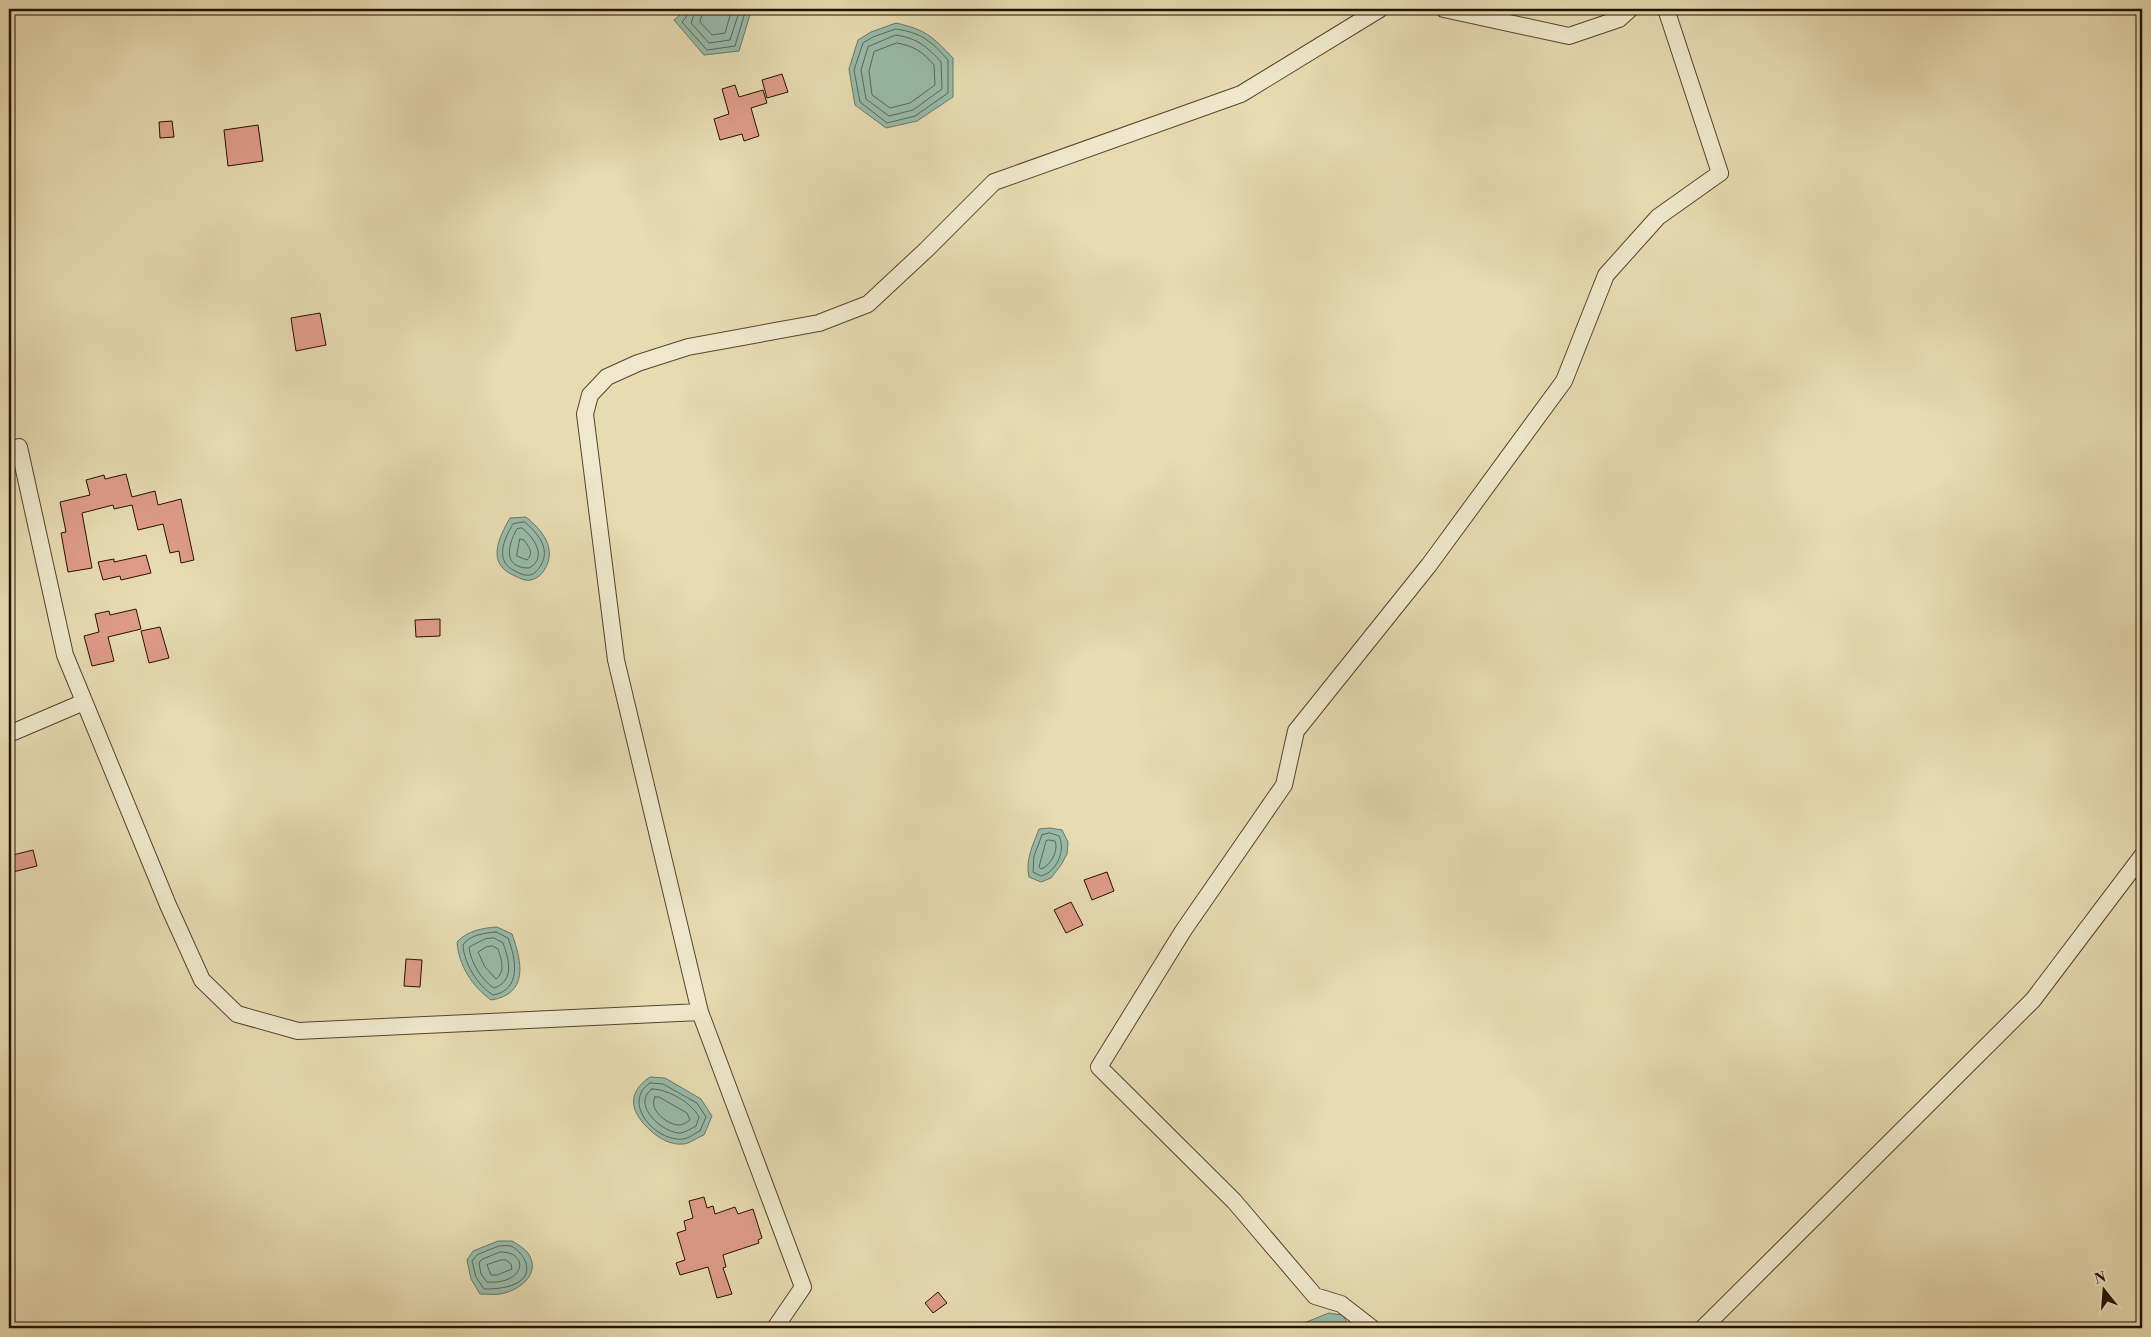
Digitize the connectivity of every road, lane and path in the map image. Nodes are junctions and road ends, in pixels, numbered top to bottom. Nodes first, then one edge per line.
1 (1380, 9) edge
2 (1444, 9) edge
3 (1630, 9) edge
4 (1666, 9) edge
5 (19, 447) dead end
6 (84, 702) junction
7 (9, 734) edge
8 (2142, 856) edge
9 (700, 1012) junction
10 (775, 1328) edge
11 (1372, 1328) edge
12 (1703, 1328) edge

1 - 9 street
2 - 3 street
4 - 11 street
5 - 6 street
6 - 7 street
6 - 9 street
8 - 12 street
9 - 10 street

